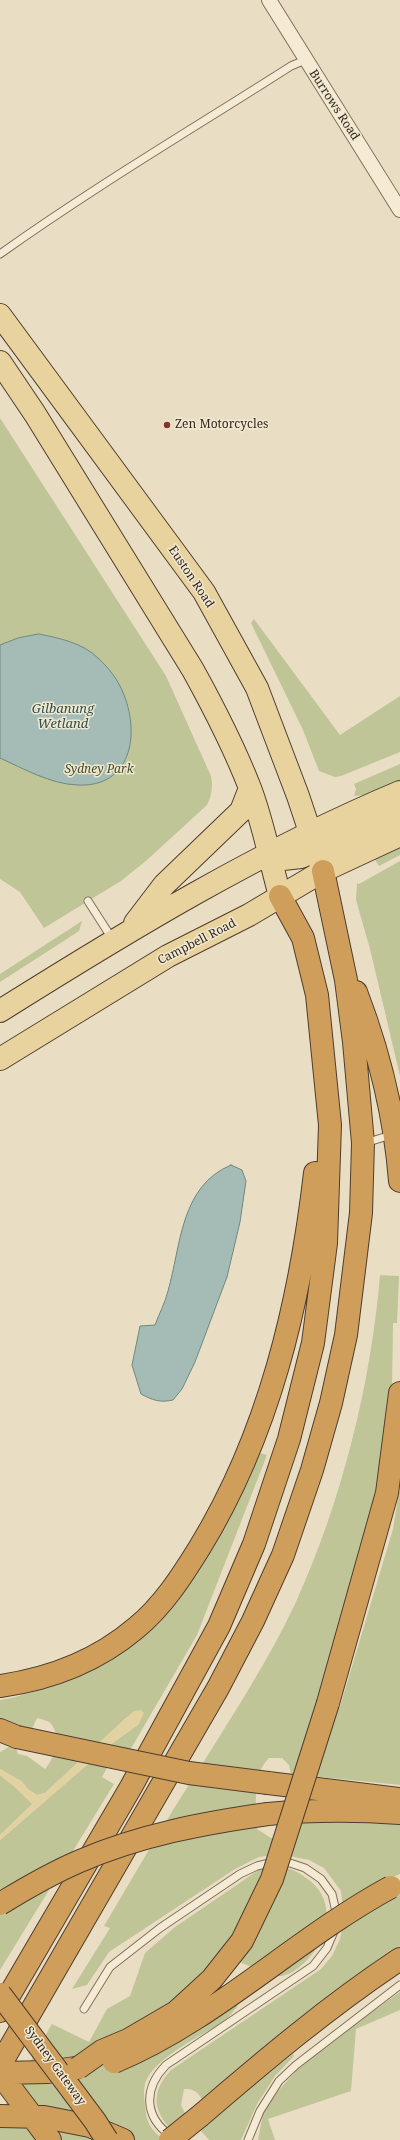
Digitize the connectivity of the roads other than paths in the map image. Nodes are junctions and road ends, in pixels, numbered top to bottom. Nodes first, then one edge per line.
1 (269, 0) edge
2 (305, 60) junction
3 (400, 210) edge
4 (0, 254) edge
5 (0, 316) edge
6 (0, 362) edge
7 (250, 788) junction
8 (400, 792) edge
9 (400, 814) edge
10 (400, 835) edge
11 (313, 841) junction
12 (268, 852) junction
13 (323, 872) junction
14 (280, 896) junction
15 (88, 901) dead end
16 (121, 935) junction
17 (339, 946) junction
18 (0, 1011) edge
19 (0, 1059) edge
20 (397, 1134) edge
21 (363, 1143) junction
22 (400, 1181) edge
23 (400, 1393) edge
24 (0, 1686) edge
25 (8, 1733) edge
26 (400, 1799) edge
27 (400, 1813) edge
28 (396, 1885) edge
29 (0, 1904) edge
30 (400, 1959) edge
31 (400, 1985) edge
32 (0, 1994) edge
33 (84, 2009) dead end
34 (0, 2011) edge
35 (0, 2065) edge
36 (78, 2068) junction
37 (0, 2073) edge
38 (0, 2116) edge
39 (50, 2140) edge
40 (107, 2140) edge
41 (123, 2140) edge
42 (170, 2140) edge
43 (176, 2140) edge
44 (248, 2140) edge

1 - 2 street, Burrows Road
2 - 3 street, Burrows Road
2 - 4 lane
5 - 11 main road, Euston Road
6 - 7 main road
7 - 12 main road
7 - 16 main road
8 - 11 main road
9 - 11 main road
10 - 13 main road, Campbell Road
11 - 12 main road
11 - 13 main road, Euston Road
12 - 14 main road
12 - 16 main road
13 - 14 main road, Campbell Road
13 - 17 highway
14 - 19 main road, Campbell Road
14 - 24 highway
14 - 34 highway
15 - 16 lane
16 - 18 main road
17 - 20 highway
17 - 21 highway
20 - 21 lane
20 - 22 highway
21 - 35 highway
23 - 36 highway, bridge
25 - 26 highway, bridge
27 - 29 highway, bridge
28 - 36 highway, bridge
30 - 42 highway, bridge
31 - 44 lane
32 - 40 highway, Sydney Gateway, bridge
33 - 43 lane
36 - 37 highway
37 - 39 highway
38 - 41 highway, bridge

